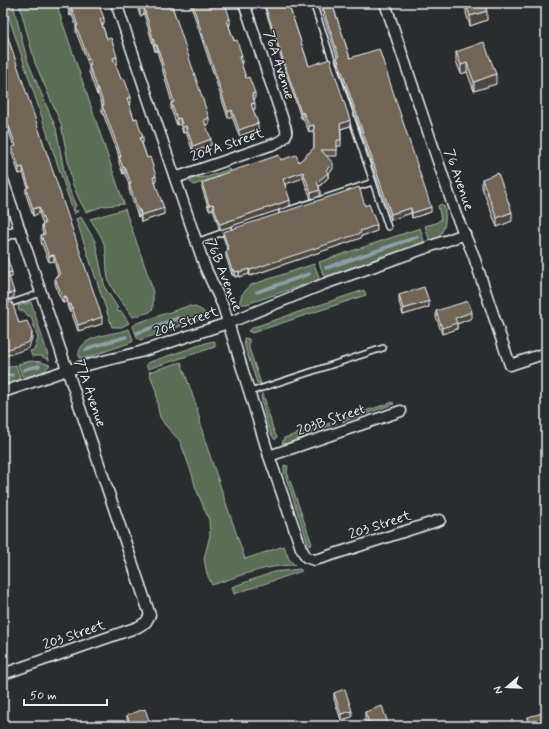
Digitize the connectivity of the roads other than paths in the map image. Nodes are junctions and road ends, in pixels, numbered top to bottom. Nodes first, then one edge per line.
1 (116, 3) edge
2 (244, 3) edge
3 (313, 3) edge
4 (385, 3) edge
5 (286, 137) joint
6 (175, 178) junction
7 (3, 180) edge
8 (373, 182) junction
9 (278, 214) edge
10 (388, 227) dead end
11 (235, 228) edge
12 (20, 230) junction
13 (465, 234) junction
14 (3, 236) edge
15 (196, 242) junction
16 (41, 293) junction
17 (3, 306) edge
18 (228, 323) junction
19 (383, 348) dead end
20 (546, 353) edge
21 (67, 370) junction
22 (3, 392) edge
23 (250, 392) junction
24 (401, 411) dead end
25 (269, 456) junction
26 (440, 520) dead end
27 (306, 557) joint
28 (150, 615) joint
29 (3, 674) edge

1 - 6 street, 76B Avenue
2 - 5 street, 76A Avenue
3 - 8 lane
4 - 13 street, 76 Avenue
5 - 6 street, 204A Street
6 - 15 street, 76B Avenue
7 - 12 street, 77A Avenue
8 - 9 lane
8 - 10 lane
11 - 15 lane
12 - 14 street
12 - 16 street, 77A Avenue
13 - 18 street, 204 Street
13 - 20 street, 76 Avenue
15 - 18 street, 76B Avenue
16 - 17 lane
16 - 21 street, 77A Avenue
18 - 21 street, 204 Street
18 - 23 street, 76B Avenue
19 - 23 lane
21 - 22 street, 204 Street
21 - 28 street, 77A Avenue
23 - 25 street, 76B Avenue
24 - 25 street, 203B Street
25 - 27 street, 76B Avenue
26 - 27 street, 203 Street
28 - 29 street, 203 Street

